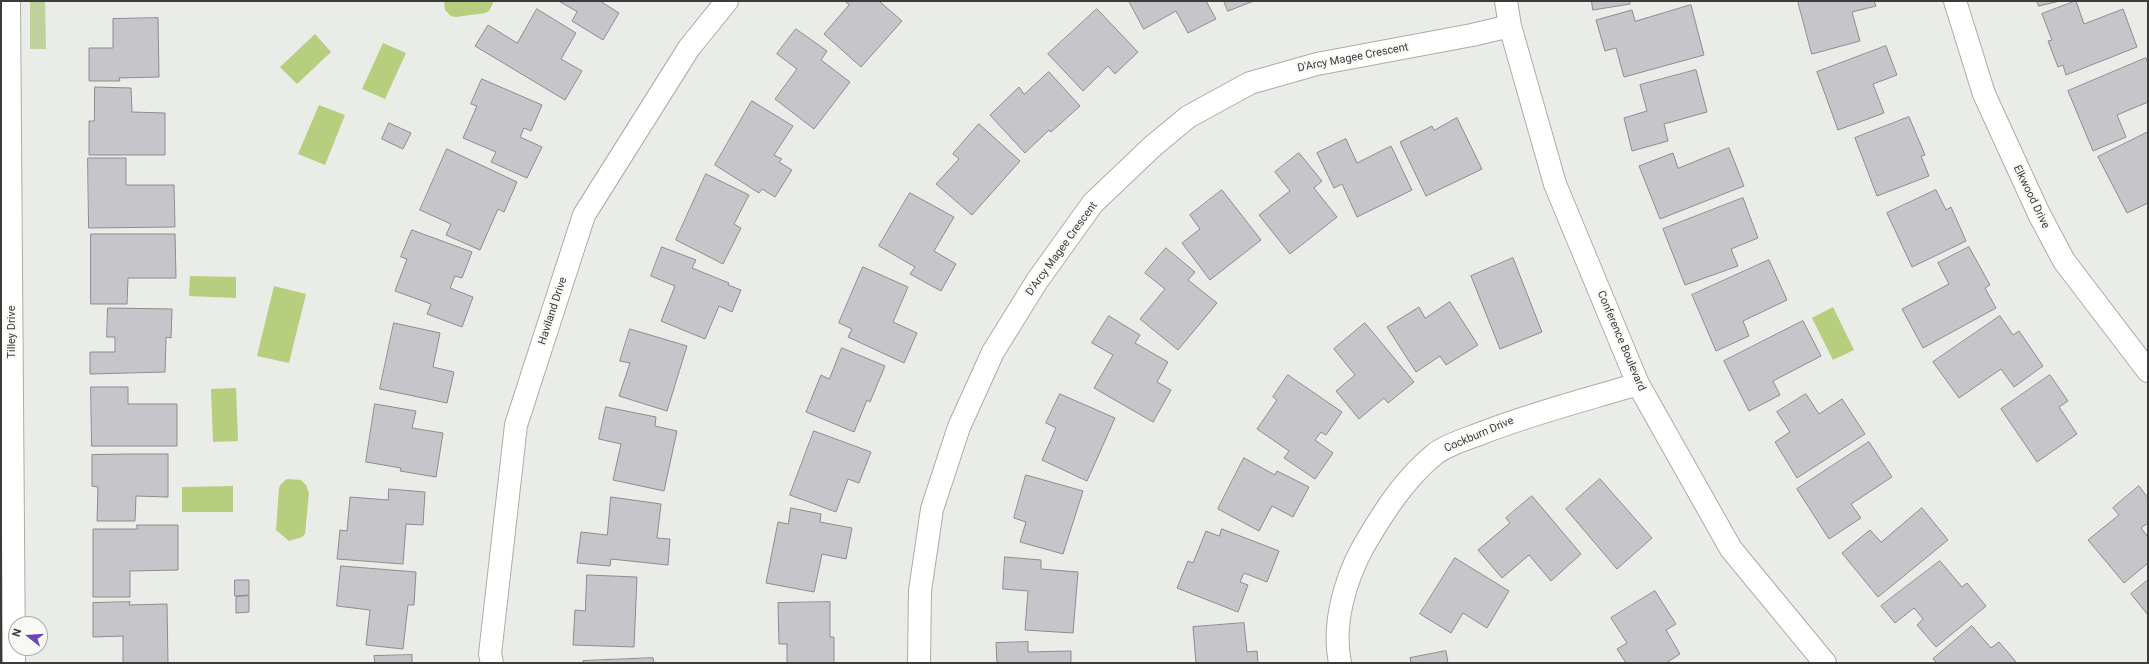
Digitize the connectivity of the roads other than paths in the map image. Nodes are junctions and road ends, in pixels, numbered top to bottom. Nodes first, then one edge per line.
1 (9, 1) edge
2 (727, 1) edge
3 (1506, 1) edge
4 (1955, 1) edge
5 (1510, 26) junction
6 (2148, 371) edge
7 (1638, 384) junction
8 (14, 663) edge
9 (492, 663) edge
10 (919, 663) edge
11 (1340, 663) edge
12 (1825, 663) edge

1 - 8 street, Tilley Drive
2 - 9 street, Haviland Drive
3 - 5 street, Conference Boulevard
4 - 6 street, Elkwood Drive
5 - 7 street, Conference Boulevard
5 - 10 street, D'Arcy Magee Crescent
7 - 11 street, Cockburn Drive
7 - 12 street, Conference Boulevard

